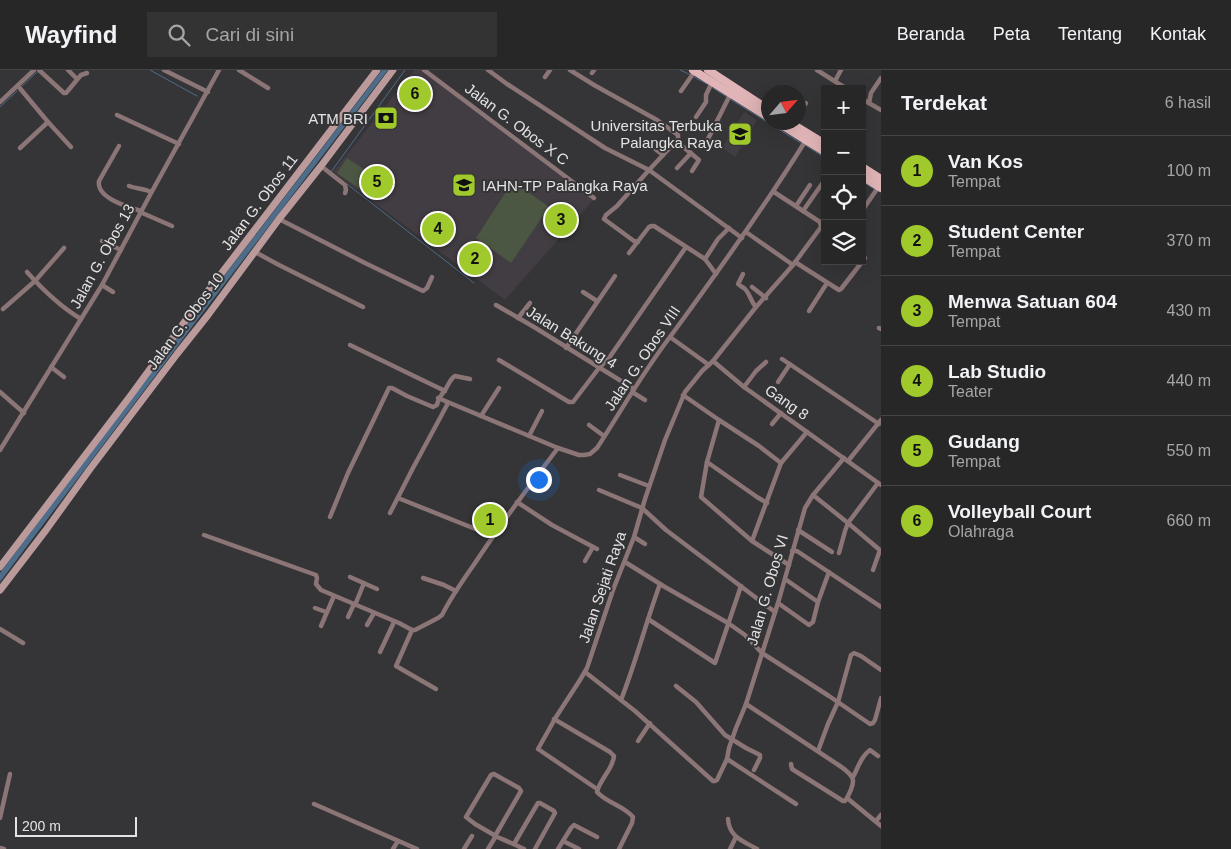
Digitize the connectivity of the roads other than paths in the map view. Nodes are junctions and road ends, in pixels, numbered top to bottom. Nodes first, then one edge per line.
1 (40, 70) edge
2 (68, 70) edge
3 (164, 70) edge
4 (219, 70) edge
5 (239, 70) edge
6 (376, 70) edge
7 (393, 70) edge
8 (424, 70) edge
9 (488, 70) edge
10 (550, 70) edge
11 (570, 70) edge
12 (817, 70) edge
13 (841, 70) edge
14 (32, 71) edge
15 (694, 71) edge
16 (246, 72) edge
17 (87, 73) dead end
18 (713, 74) edge
19 (545, 77) dead end
20 (881, 78) edge
21 (77, 79) junction
22 (835, 81) junction
23 (841, 85) edge
24 (18, 86) junction
25 (268, 88) dead end
26 (681, 91) dead end
27 (208, 92) junction
28 (730, 93) junction
29 (866, 101) edge
30 (0, 102) edge
31 (869, 103) junction
32 (759, 107) joint
33 (881, 110) edge
34 (117, 115) dead end
35 (696, 118) dead end
36 (48, 122) junction
37 (790, 130) edge
38 (803, 130) edge
39 (806, 140) junction
40 (645, 141) dead end
41 (676, 141) junction
42 (821, 141) edge
43 (706, 143) dead end
44 (179, 144) junction
45 (71, 146) dead end
46 (119, 146) dead end
47 (20, 148) dead end
48 (821, 149) edge
49 (691, 153) junction
50 (662, 155) junction
51 (321, 166) junction
52 (677, 168) dead end
53 (649, 170) junction
54 (692, 171) dead end
55 (866, 171) edge
56 (866, 178) edge
57 (880, 184) edge
58 (810, 185) dead end
59 (821, 185) edge
60 (129, 186) dead end
61 (151, 192) junction
62 (774, 192) junction
63 (345, 193) dead end
64 (594, 198) dead end
65 (866, 205) edge
66 (796, 206) junction
67 (803, 211) junction
68 (141, 212) junction
69 (279, 219) junction
70 (172, 226) dead end
71 (729, 228) junction
72 (746, 232) junction
73 (742, 238) junction
74 (102, 241) dead end
75 (638, 242) junction
76 (686, 247) junction
77 (64, 248) dead end
78 (121, 250) junction
79 (255, 252) junction
80 (629, 253) dead end
81 (704, 259) junction
82 (794, 264) junction
83 (860, 265) edge
84 (27, 272) dead end
85 (716, 274) junction
86 (743, 274) dead end
87 (615, 276) dead end
88 (432, 277) dead end
89 (35, 281) junction
90 (827, 283) junction
91 (102, 285) junction
92 (752, 287) dead end
93 (113, 292) dead end
94 (583, 292) dead end
95 (766, 298) junction
96 (598, 300) junction
97 (530, 303) dead end
98 (496, 306) dead end
99 (363, 307) dead end
100 (756, 307) junction
101 (3, 309) dead end
102 (809, 311) dead end
103 (518, 318) junction
104 (81, 319) junction
105 (670, 337) junction
106 (350, 345) dead end
107 (566, 348) junction
108 (782, 359) dead end
109 (499, 360) dead end
110 (766, 362) dead end
111 (711, 363) junction
112 (790, 364) junction
113 (52, 367) junction
114 (599, 368) junction
115 (64, 377) dead end
116 (470, 379) dead end
117 (778, 382) dead end
118 (499, 388) dead end
119 (744, 388) junction
120 (445, 391) junction
121 (633, 391) junction
122 (0, 392) edge
123 (683, 395) junction
124 (5, 397) junction
125 (438, 398) junction
126 (645, 400) dead end
127 (0, 402) edge
128 (447, 402) junction
129 (542, 411) dead end
130 (24, 412) junction
131 (781, 413) junction
132 (481, 416) junction
133 (719, 420) junction
134 (880, 422) edge
135 (772, 424) dead end
136 (589, 425) dead end
137 (807, 432) junction
138 (529, 436) junction
139 (604, 436) junction
140 (558, 448) junction
141 (0, 450) edge
142 (846, 460) junction
143 (707, 462) junction
144 (782, 463) junction
145 (620, 475) dead end
146 (880, 484) edge
147 (649, 486) junction
148 (600, 490) dead end
149 (812, 495) junction
150 (398, 498) junction
151 (517, 502) junction
152 (767, 503) junction
153 (642, 508) junction
154 (390, 513) dead end
155 (330, 517) dead end
156 (848, 523) junction
157 (798, 530) junction
158 (204, 535) dead end
159 (493, 536) junction
160 (634, 537) junction
161 (752, 541) junction
162 (645, 544) dead end
163 (881, 550) edge
164 (792, 551) junction
165 (832, 552) dead end
166 (839, 553) dead end
167 (585, 561) dead end
168 (625, 562) junction
169 (789, 565) junction
170 (0, 567) edge
171 (873, 570) dead end
172 (829, 572) junction
173 (350, 577) dead end
174 (423, 578) dead end
175 (785, 579) junction
176 (364, 583) junction
177 (660, 584) junction
178 (741, 586) junction
179 (0, 590) edge
180 (377, 590) dead end
181 (456, 591) junction
182 (334, 596) junction
183 (818, 602) junction
184 (778, 603) junction
185 (354, 604) junction
186 (881, 607) edge
187 (315, 608) dead end
188 (326, 612) junction
189 (775, 612) junction
190 (374, 613) junction
191 (348, 617) dead end
192 (648, 620) junction
193 (394, 622) junction
194 (728, 623) junction
195 (367, 625) dead end
196 (321, 626) dead end
197 (0, 629) edge
198 (412, 630) junction
199 (23, 643) dead end
200 (380, 652) dead end
201 (762, 653) junction
202 (881, 670) edge
203 (585, 672) junction
204 (676, 686) dead end
205 (436, 688) dead end
206 (881, 698) edge
207 (621, 700) junction
208 (838, 702) junction
209 (746, 704) junction
210 (554, 719) junction
211 (650, 723) junction
212 (732, 739) junction
213 (638, 741) dead end
214 (818, 751) junction
215 (878, 756) dead end
216 (728, 758) junction
217 (791, 764) dead end
218 (754, 770) dead end
219 (10, 774) dead end
220 (853, 777) junction
221 (597, 789) junction
222 (847, 798) junction
223 (314, 804) dead end
224 (796, 804) dead end
225 (881, 815) edge
226 (0, 818) edge
227 (728, 819) dead end
228 (876, 821) junction
229 (881, 826) edge
230 (472, 836) dead end
231 (495, 836) junction
232 (597, 837) dead end
233 (625, 837) junction
234 (736, 837) junction
235 (630, 840) dead end
236 (398, 841) junction
237 (562, 841) junction
238 (514, 844) junction
239 (0, 848) edge
240 (4, 849) edge
241 (393, 849) edge
242 (417, 849) edge
243 (464, 849) edge
244 (488, 849) edge
245 (524, 849) edge
246 (535, 849) edge
247 (558, 849) edge
248 (579, 849) edge
249 (620, 849) edge
250 (730, 849) edge
251 (757, 849) edge

1 - 21 street
2 - 21 street
3 - 27 street
4 - 27 street, Jalan G. Obos 13
5 - 16 street
6 - 170 street, Jalan G. Obos 11
7 - 51 street, Jalan G. Obos 10
8 - 64 street, Jalan G. Obos X C
9 - 53 street
10 - 19 street
11 - 41 street
12 - 22 street
13 - 22 street
14 - 24 street
15 - 18 main road
15 - 26 street
16 - 25 street
17 - 21 street
18 - 28 main road
18 - 32 main road
18 - 35 street
20 - 31 street
22 - 23 street
24 - 30 street
24 - 36 street
27 - 44 street, Jalan G. Obos 13
28 - 32 main road
28 - 43 street
29 - 31 street
31 - 33 street
34 - 44 street
36 - 45 street
36 - 47 street
37 - 39 main road
38 - 42 main road
39 - 48 main road
39 - 62 street, Jalan G. Obos VIII
40 - 50 street
41 - 49 street
41 - 50 street
44 - 61 street, Jalan G. Obos 13
46 - 68 street
49 - 52 street
49 - 54 street
50 - 53 street
51 - 63 street
51 - 69 street, Jalan G. Obos 10
53 - 71 street
53 - 75 street
55 - 57 main road
56 - 57 main road
57 - 65 street
58 - 66 street
59 - 67 street
60 - 61 street
61 - 68 street, Jalan G. Obos 13
62 - 66 street
62 - 72 street, Jalan G. Obos VIII
66 - 67 street
67 - 82 street, Jalan Sejati Raya
68 - 70 street
68 - 78 street, Jalan G. Obos 13
69 - 79 street, Jalan G. Obos 10
69 - 88 street
71 - 73 street
71 - 81 street
72 - 73 street, Jalan G. Obos VIII
72 - 82 street
73 - 85 street, Jalan G. Obos VIII
74 - 78 street
75 - 76 street
75 - 80 street
76 - 81 street
76 - 114 street
77 - 89 street
78 - 91 street, Jalan G. Obos 13
79 - 99 street
79 - 179 street, Jalan G. Obos 10
81 - 85 street
82 - 90 street
82 - 95 street, Jalan Sejati Raya
83 - 90 street
84 - 89 street
85 - 105 street, Jalan G. Obos VIII
86 - 100 street
87 - 96 street
89 - 101 street
89 - 104 street
90 - 102 street
91 - 93 street
91 - 104 street, Jalan G. Obos 13
92 - 95 street
94 - 96 street
95 - 100 street, Jalan Sejati Raya
96 - 107 street
97 - 103 street
98 - 103 street, Jalan Bakung 4
100 - 111 street, Jalan Sejati Raya
103 - 107 street, Jalan Bakung 4
104 - 113 street, Jalan G. Obos 13
105 - 111 street, Gang 8
105 - 121 street, Jalan G. Obos VIII
106 - 120 street
107 - 114 street, Jalan Bakung 4
108 - 112 street
109 - 114 street
110 - 119 street
111 - 119 street, Gang 8
111 - 123 street, Jalan Sejati Raya
112 - 117 street
112 - 134 street
113 - 115 street
113 - 130 street, Jalan G. Obos 13
114 - 121 street, Jalan Bakung 4
116 - 120 street
118 - 132 street
119 - 131 street, Gang 8
120 - 125 street
121 - 126 street, Jalan Bakung 4
121 - 139 street, Jalan G. Obos VIII
122 - 124 street
123 - 133 street
123 - 147 street, Jalan Sejati Raya
124 - 127 street
124 - 130 street
125 - 128 street, Jalan G. Obos VIII
125 - 155 street
128 - 132 street, Jalan G. Obos VIII
128 - 150 street
129 - 138 street
130 - 141 street, Jalan G. Obos 13
131 - 135 street
131 - 137 street, Gang 8
132 - 138 street, Jalan G. Obos VIII
133 - 143 street
133 - 144 street
134 - 142 street, Jalan G. Obos VI
136 - 139 street
137 - 142 street, Gang 8
137 - 144 street
138 - 140 street, Jalan G. Obos VIII
139 - 140 street, Jalan G. Obos VIII
140 - 151 street
142 - 146 street, Gang 8
142 - 149 street, Jalan G. Obos VI
143 - 152 street
143 - 161 street
144 - 152 street
145 - 147 street
146 - 156 street
147 - 153 street, Jalan Sejati Raya
148 - 153 street
149 - 156 street
149 - 157 street, Jalan G. Obos VI
150 - 154 street
150 - 159 street
151 - 159 street
151 - 167 street
152 - 161 street
153 - 160 street, Jalan Sejati Raya
153 - 178 street
156 - 163 street
156 - 166 street
157 - 164 street, Jalan G. Obos VI
157 - 165 street
158 - 182 street
159 - 181 street
160 - 162 street
160 - 168 street, Jalan Sejati Raya
161 - 169 street
163 - 171 street
164 - 169 street, Jalan G. Obos VI
164 - 172 street
168 - 177 street
168 - 203 street, Jalan Sejati Raya
169 - 175 street, Jalan G. Obos VI
172 - 183 street
172 - 186 street
173 - 176 street
174 - 181 street
175 - 183 street
175 - 184 street, Jalan G. Obos VI
176 - 180 street
176 - 185 street
177 - 192 street
177 - 194 street
178 - 189 street
178 - 194 street
181 - 198 street
182 - 185 street
182 - 188 street
183 - 184 street
184 - 189 street, Jalan G. Obos VI
185 - 190 street
185 - 191 street
187 - 188 street
188 - 196 street
189 - 201 street, Jalan G. Obos VI
190 - 193 street
190 - 195 street
192 - 194 street
192 - 207 street
193 - 198 street
193 - 200 street
194 - 201 street
197 - 199 street
198 - 205 street
201 - 208 street
201 - 209 street, Jalan G. Obos VI
202 - 208 street
203 - 207 street
203 - 210 street, Jalan Sejati Raya
204 - 212 street
206 - 208 street
207 - 211 street
208 - 214 street
209 - 212 street, Jalan G. Obos VI
209 - 214 street
210 - 221 street, Jalan Sejati Raya
210 - 221 street
211 - 213 street
211 - 216 street, Jalan G. Obos VI
212 - 216 street, Jalan G. Obos VI
212 - 218 street
214 - 220 street
215 - 220 street
216 - 224 street
217 - 222 street
219 - 226 street
220 - 222 street
221 - 233 street
222 - 228 street
223 - 236 street
225 - 228 street
227 - 234 street
228 - 229 street
230 - 243 street
231 - 231 street
231 - 238 street
231 - 244 street
232 - 237 street
233 - 235 street
233 - 249 street
234 - 250 street
234 - 251 street
236 - 241 street
236 - 242 street
237 - 247 street
237 - 248 street
238 - 245 street
238 - 246 street
239 - 240 street

